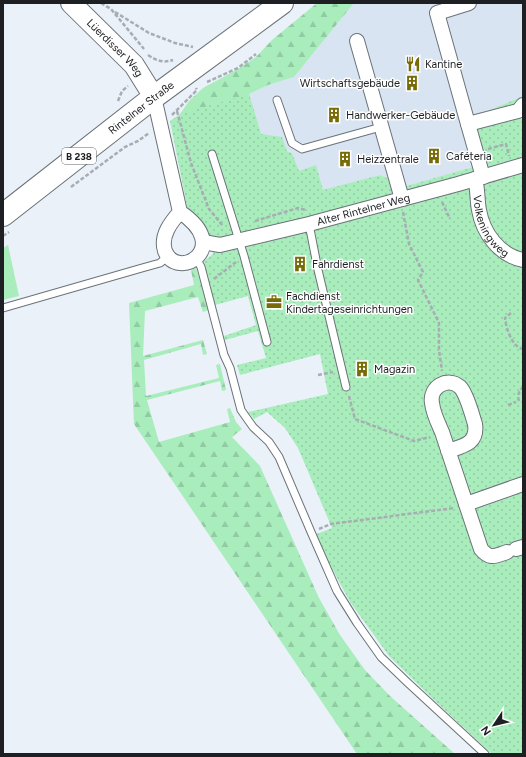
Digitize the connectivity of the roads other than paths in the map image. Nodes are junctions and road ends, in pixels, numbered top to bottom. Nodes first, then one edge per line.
1 (71, 3) edge
2 (282, 3) edge
3 (469, 3) edge
4 (357, 41) dead end
5 (154, 97) junction
6 (277, 100) dead end
7 (523, 105) edge
8 (468, 124) junction
9 (381, 127) junction
10 (212, 154) dead end
11 (518, 166) edge
12 (479, 178) junction
13 (402, 199) junction
14 (180, 212) junction
15 (3, 215) edge
16 (309, 224) junction
17 (239, 241) junction
18 (203, 242) junction
19 (168, 257) junction
20 (191, 260) junction
21 (523, 260) edge
22 (3, 308) edge
23 (267, 342) dead end
24 (346, 387) road end
25 (448, 451) junction
26 (523, 484) edge
27 (466, 504) junction
28 (515, 550) edge
29 (485, 754) edge

1 - 5 main road, Lüerdisser Weg
2 - 5 main road, Rintelner Straße / B 238
3 - 8 street, Volkeningweg
4 - 9 street
5 - 14 street
5 - 15 main road, Rintelner Straße / B 238
6 - 9 lane
7 - 8 street
8 - 12 street, Volkeningweg
9 - 13 street
10 - 17 lane
11 - 12 street, Alter Rintelner Weg
12 - 13 street, Alter Rintelner Weg
12 - 21 street, Volkeningweg
13 - 16 street, Alter Rintelner Weg
14 - 18 street
14 - 19 street
16 - 17 street, Alter Rintelner Weg
16 - 24 lane
17 - 18 street, Alter Rintelner Weg
17 - 23 lane
18 - 20 street
19 - 20 street
19 - 22 lane
20 - 29 lane
25 - 25 street
25 - 27 street
26 - 27 street
27 - 28 street

